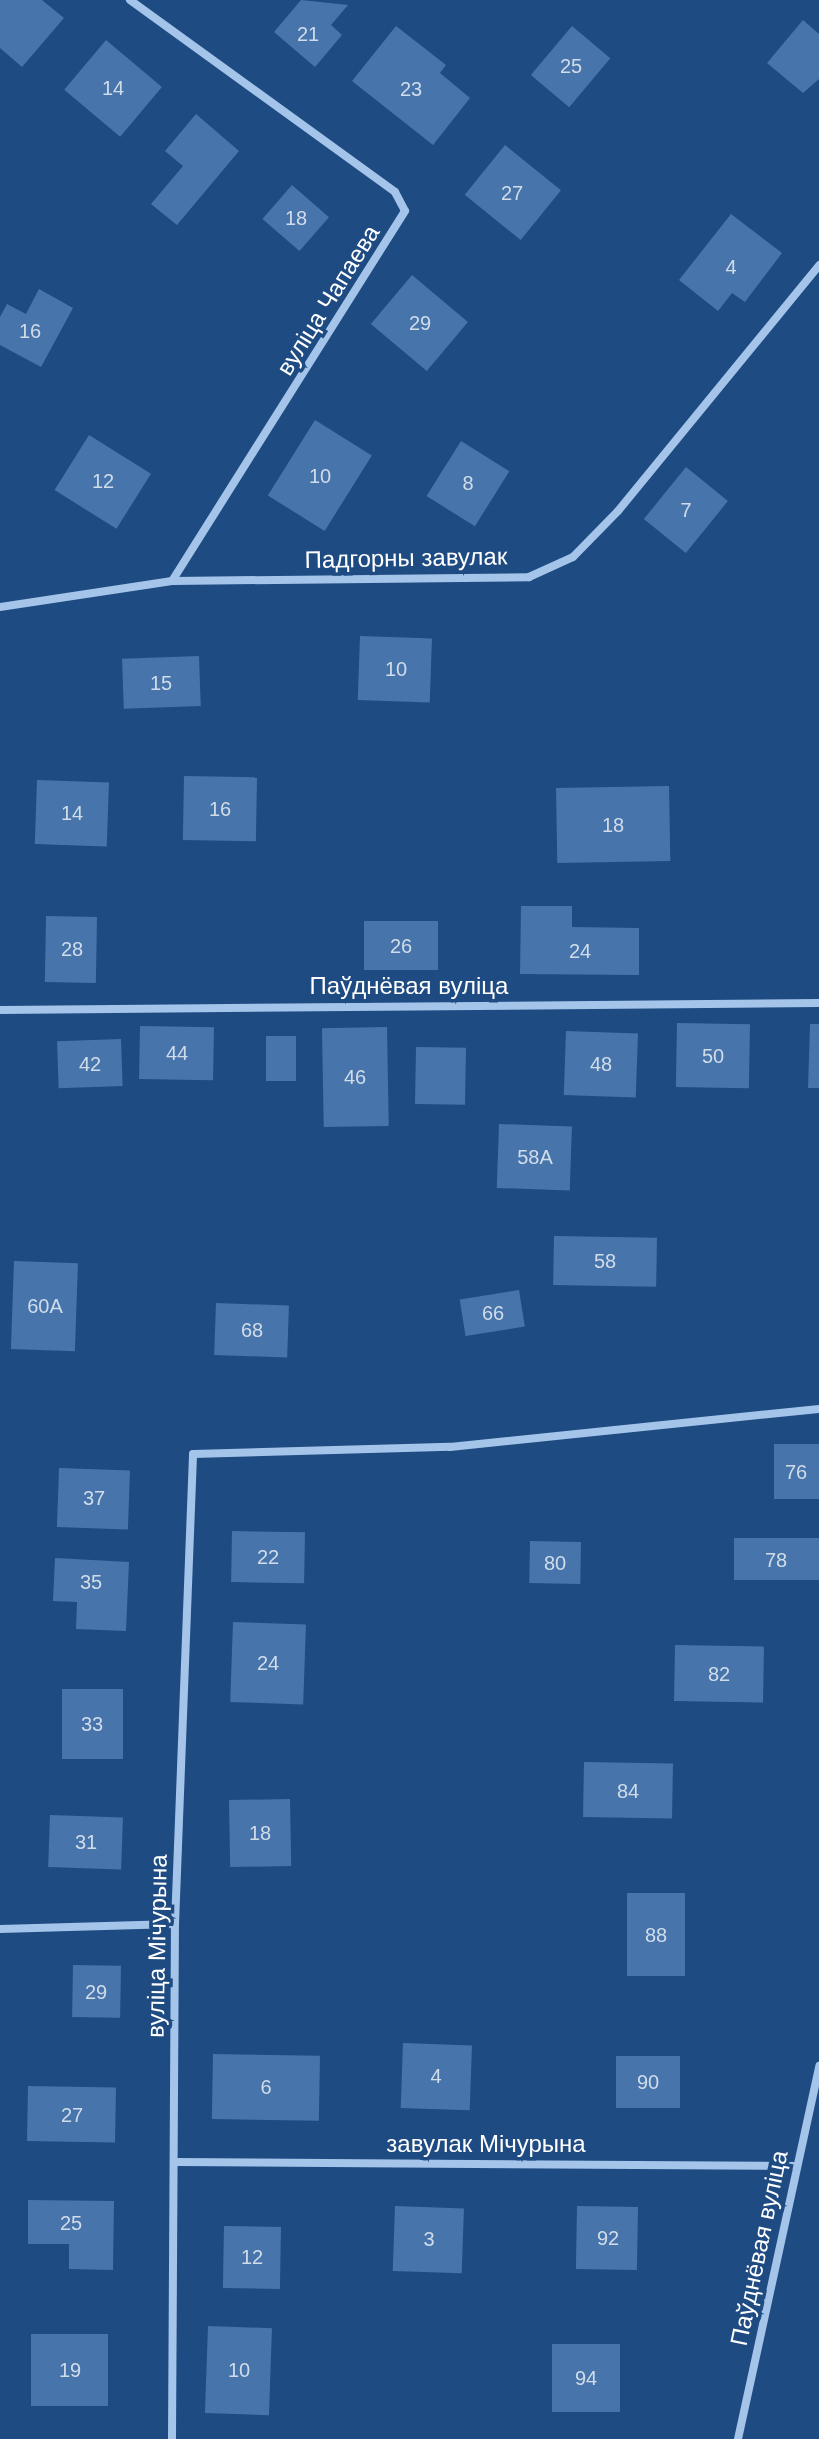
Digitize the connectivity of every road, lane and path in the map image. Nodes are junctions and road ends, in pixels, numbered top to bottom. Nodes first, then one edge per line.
1 (130, 0) edge
2 (819, 265) edge
3 (172, 581) junction
4 (0, 607) edge
5 (819, 1003) edge
6 (0, 1010) edge
7 (819, 1409) edge
8 (175, 1924) junction
9 (0, 1929) edge
10 (819, 2066) edge
11 (175, 2162) junction
12 (797, 2166) junction
13 (172, 2439) edge
14 (738, 2439) edge

1 - 3 street, вуліца Чапаева
2 - 3 street, Падгорны завулак
3 - 4 street, Падгорны завулак
5 - 6 street, Паўднёвая вуліца
7 - 8 street, вуліца Мічурына
8 - 9 street
8 - 11 street, вуліца Мічурына
10 - 12 street, Паўднёвая вуліца
11 - 12 street, завулак Мічурына
11 - 13 street, вуліца Мічурына
12 - 14 street, Паўднёвая вуліца

